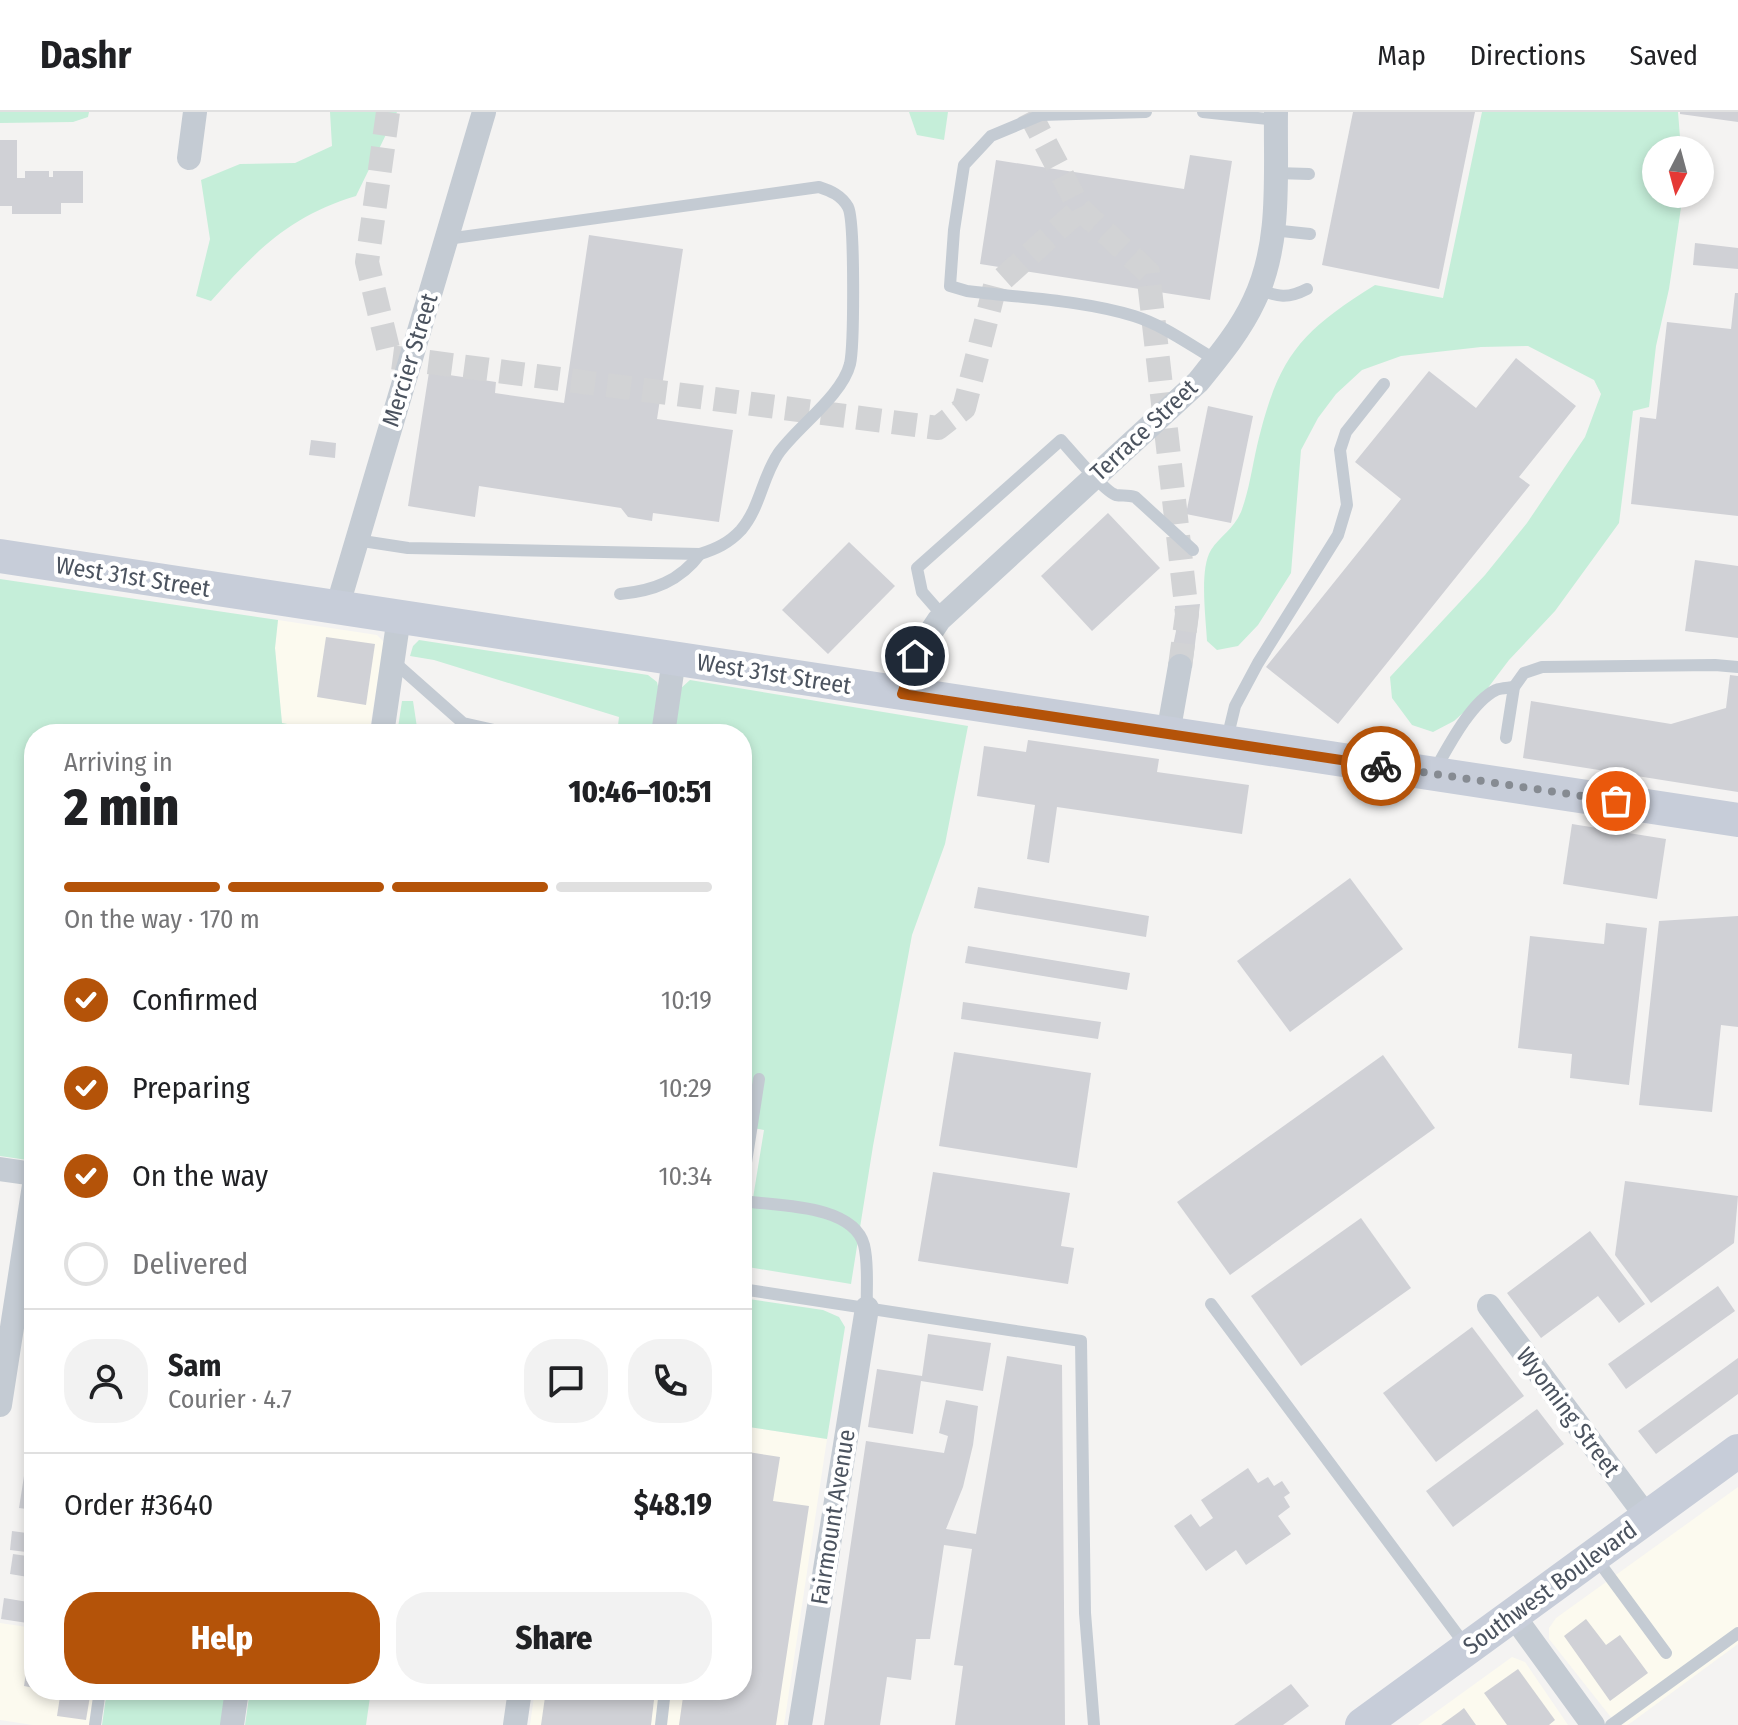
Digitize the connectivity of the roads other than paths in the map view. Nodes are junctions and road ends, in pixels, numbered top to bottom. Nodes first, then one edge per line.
1 (195, 112) edge
2 (484, 112) edge
3 (1146, 112) edge
4 (1203, 112) edge
5 (1276, 116) edge
6 (189, 158) dead end
7 (1276, 173) junction
8 (1309, 174) dead end
9 (1272, 230) junction
10 (1310, 234) dead end
11 (446, 239) junction
12 (1258, 289) junction
13 (1307, 289) dead end
14 (1216, 360) junction
15 (1384, 384) dead end
16 (1095, 476) junction
17 (356, 540) junction
18 (1193, 550) dead end
19 (700, 554) junction
20 (0, 556) edge
21 (620, 594) dead end
22 (337, 608) junction
23 (943, 616) junction
24 (399, 617) junction
25 (674, 659) junction
26 (393, 661) junction
27 (1180, 666) tunnel mouth
28 (1738, 667) edge
29 (1514, 687) junction
30 (902, 694) junction
31 (384, 724) edge
32 (459, 724) edge
33 (664, 724) edge
34 (1168, 734) junction
35 (1506, 738) dead end
36 (1226, 742) junction
37 (1433, 774) junction
38 (1738, 820) edge
39 (759, 1079) dead end
40 (752, 1124) edge
41 (0, 1169) edge
42 (24, 1173) edge
43 (752, 1202) edge
44 (24, 1250) edge
45 (752, 1291) edge
46 (1211, 1304) dead end
47 (1489, 1306) dead end
48 (867, 1308) junction
49 (0, 1405) edge
50 (1738, 1451) edge
51 (1647, 1517) junction
52 (1595, 1556) junction
53 (1513, 1615) junction
54 (1738, 1633) edge
55 (1468, 1649) junction
56 (1666, 1653) dead end
57 (99, 1700) edge
58 (236, 1700) edge
59 (519, 1700) edge
60 (664, 1700) edge
61 (95, 1725) edge
62 (232, 1725) edge
63 (515, 1725) edge
64 (661, 1725) edge
65 (800, 1725) edge
66 (1094, 1725) edge
67 (1362, 1725) edge
68 (1593, 1725) edge
69 (1611, 1725) edge

1 - 6 street
2 - 11 street, Mercier Street
3 - 14 lane
4 - 5 lane
5 - 7 street, Terrace Street
7 - 8 lane
7 - 9 street, Terrace Street
9 - 10 lane
9 - 12 street, Terrace Street
11 - 17 street, Mercier Street
11 - 19 lane
12 - 13 lane
12 - 14 street, Terrace Street
14 - 16 street, Terrace Street
15 - 36 lane
16 - 18 lane
16 - 23 street, Terrace Street
16 - 23 lane
17 - 19 lane
17 - 22 street, Mercier Street
19 - 21 lane
20 - 22 main road, West 31st Street
22 - 24 main road, West 31st Street
23 - 30 street, Terrace Street
24 - 25 main road, West 31st Street
24 - 26 street
25 - 30 main road, West 31st Street
25 - 33 street
26 - 31 street
26 - 32 lane
27 - 34 street
28 - 29 lane
29 - 35 lane
29 - 37 lane
30 - 34 main road, West 31st Street
34 - 36 main road, West 31st Street
36 - 37 main road, West 31st Street
37 - 38 main road, West 31st Street
39 - 40 lane
41 - 42 street
43 - 48 lane
44 - 49 street
45 - 48 lane
46 - 55 lane
47 - 51 street, Wyoming Street
48 - 65 street, Fairmount Avenue
48 - 66 lane
50 - 51 main road, Southwest Boulevard
51 - 52 main road, Southwest Boulevard
52 - 53 main road, Southwest Boulevard
52 - 56 lane
53 - 55 main road, Southwest Boulevard
53 - 68 street
54 - 69 lane
55 - 67 main road, Southwest Boulevard
57 - 61 lane
58 - 62 street
59 - 63 street
60 - 64 lane

